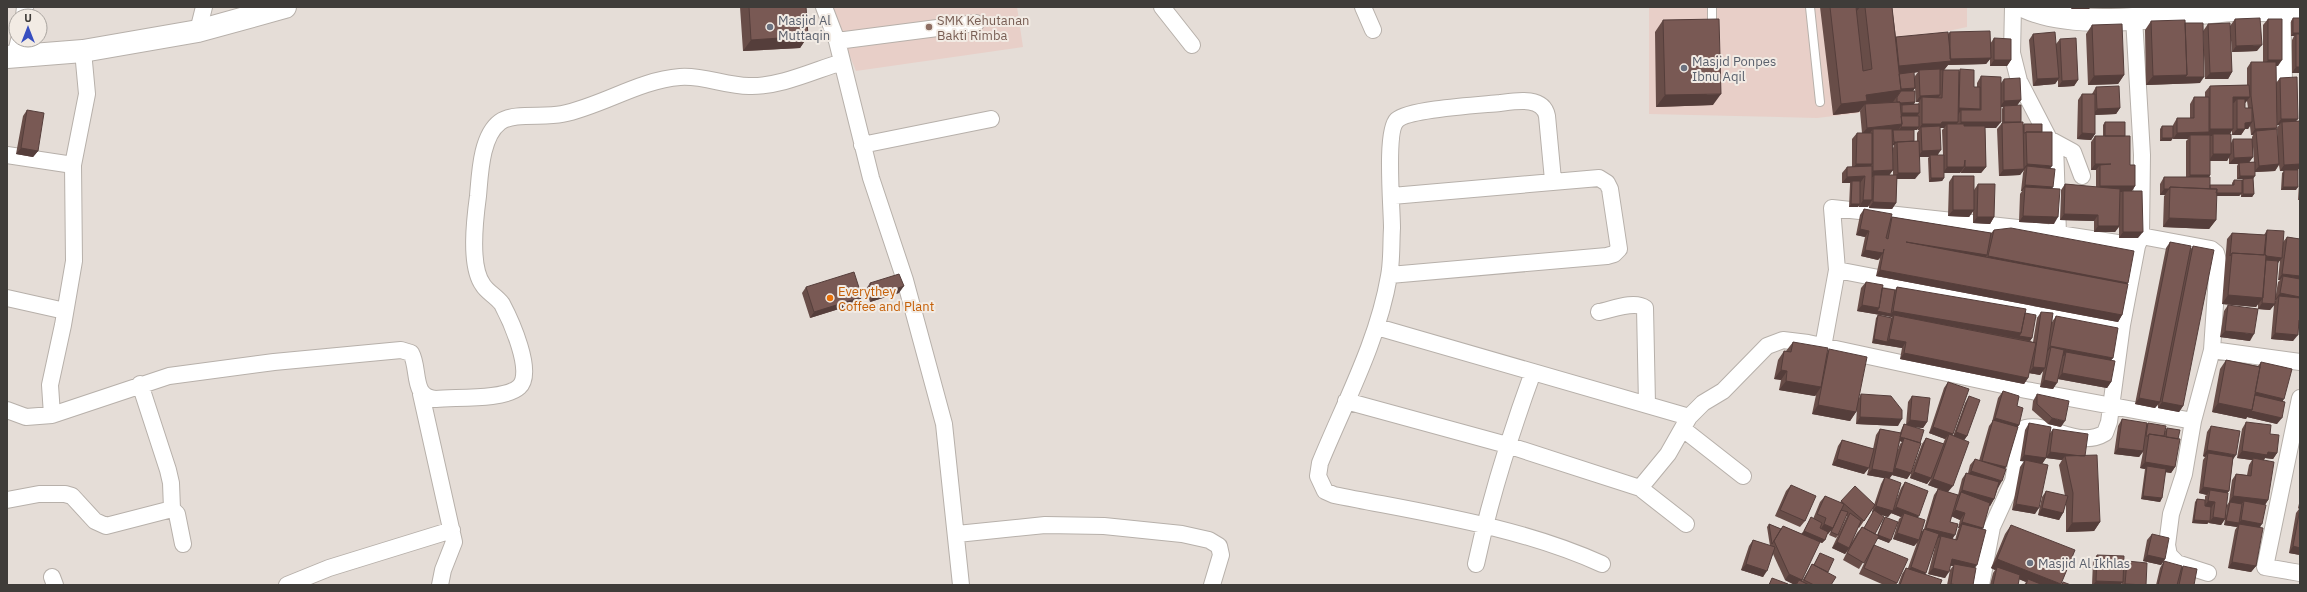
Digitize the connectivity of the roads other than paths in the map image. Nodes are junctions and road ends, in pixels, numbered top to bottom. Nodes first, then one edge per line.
1 (204, 7) edge
2 (285, 7) edge
3 (824, 7) edge
4 (1162, 7) edge
5 (1363, 7) edge
6 (1712, 7) edge
7 (1810, 7) edge
8 (2014, 7) edge
9 (2025, 7) edge
10 (2291, 11) edge
11 (2134, 18) junction
12 (976, 23) dead end
13 (1374, 30) dead end
14 (198, 31) junction
15 (1712, 38) edge
16 (837, 41) junction
17 (1192, 45) dead end
18 (83, 51) junction
19 (14, 52) edge
20 (842, 62) junction
21 (2284, 80) edge
22 (1820, 102) dead end
23 (991, 119) dead end
24 (2055, 143) junction
25 (862, 145) junction
26 (7, 155) edge
27 (73, 165) junction
28 (2082, 176) dead end
29 (1553, 180) junction
30 (1392, 196) junction
31 (2058, 234) junction
32 (2139, 241) junction
33 (1837, 270) junction
34 (1390, 275) junction
35 (7, 298) edge
36 (65, 312) junction
37 (1599, 312) dead end
38 (2122, 325) junction
39 (1377, 327) junction
40 (1823, 347) junction
41 (2212, 350) junction
42 (2300, 362) edge
43 (1533, 372) junction
44 (140, 384) junction
45 (421, 394) junction
46 (2300, 398) edge
47 (1346, 401) junction
48 (1647, 404) junction
49 (2111, 406) junction
50 (7, 410) edge
51 (52, 415) junction
52 (2193, 421) junction
53 (1686, 423) junction
54 (1507, 444) junction
55 (1743, 476) dead end
56 (1640, 488) junction
57 (7, 500) edge
58 (172, 509) junction
59 (1686, 524) dead end
60 (1484, 526) junction
61 (452, 530) junction
62 (957, 534) junction
63 (183, 544) dead end
64 (1476, 564) dead end
65 (1602, 564) dead end
66 (2300, 573) edge
67 (2208, 574) dead end
68 (287, 585) edge
69 (440, 585) edge
70 (961, 585) edge
71 (1212, 585) edge
72 (1981, 585) edge

1 - 14 street
2 - 14 main road
3 - 16 street
4 - 17 street
5 - 13 street
6 - 15 lane
7 - 22 lane
8 - 24 street
9 - 11 main road
10 - 11 main road
10 - 21 street
11 - 32 street
12 - 16 street
14 - 18 main road
16 - 20 street
18 - 19 main road
18 - 27 street
20 - 25 street
20 - 45 street
23 - 25 street
24 - 28 street
24 - 31 street
25 - 62 street
26 - 27 street
27 - 36 street
29 - 30 street
29 - 30 street
29 - 34 street
30 - 34 street
31 - 32 street
31 - 33 street
32 - 38 street
32 - 41 street
33 - 38 street
33 - 40 street
34 - 39 street
35 - 36 street
36 - 51 street
37 - 48 street
38 - 49 street
39 - 43 street
39 - 47 street
40 - 49 street
40 - 53 street
41 - 42 street
41 - 52 street
43 - 48 street
43 - 54 street
44 - 45 street
44 - 51 street
44 - 58 street
45 - 61 street
46 - 66 street
47 - 54 street
47 - 60 street
48 - 53 street
49 - 52 street
49 - 72 street
50 - 51 street
52 - 67 street
53 - 55 street
53 - 56 street
54 - 56 street
54 - 60 street
56 - 59 street
57 - 58 street
58 - 63 street
60 - 64 street
60 - 65 street
61 - 68 street
61 - 69 street
62 - 70 street
62 - 71 street

